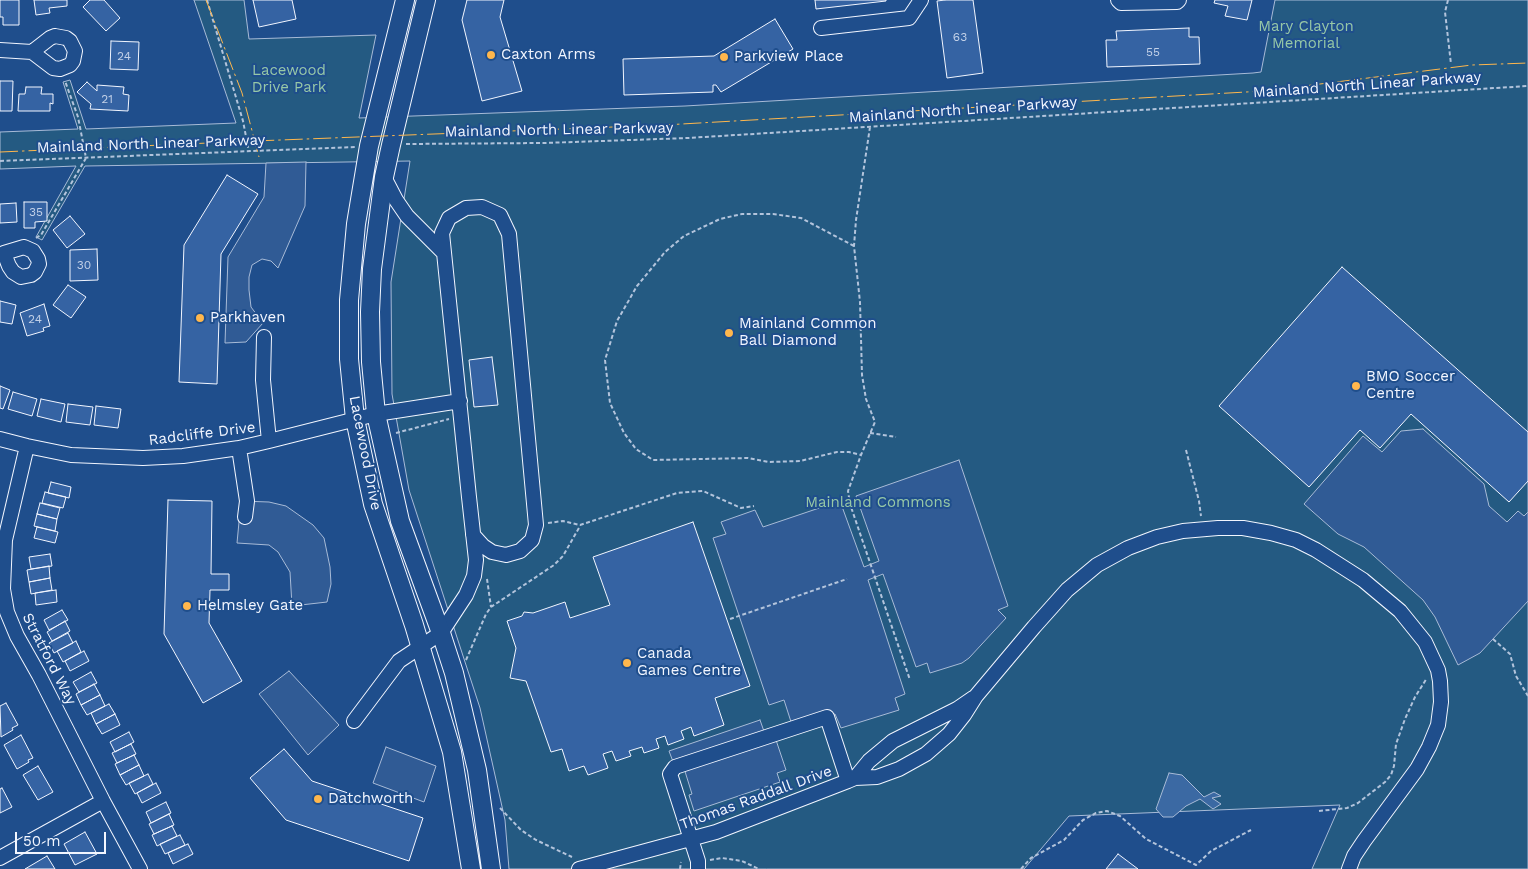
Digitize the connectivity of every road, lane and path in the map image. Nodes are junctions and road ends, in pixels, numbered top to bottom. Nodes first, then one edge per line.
1 (207, 0) edge
2 (405, 0) edge
3 (426, 0) edge
4 (921, 0) edge
5 (1118, 0) edge
6 (1179, 0) edge
7 (1448, 0) edge
8 (821, 28) dead end
9 (0, 50) edge
10 (32, 52) junction
11 (1451, 64) dead end
12 (60, 69) junction
13 (1528, 86) edge
14 (870, 127) junction
15 (399, 144) dead end
16 (358, 147) dead end
17 (249, 152) junction
18 (86, 158) junction
19 (0, 161) edge
20 (384, 177) junction
21 (854, 246) junction
22 (24, 247) junction
23 (2, 252) edge
24 (444, 253) junction
25 (264, 337) dead end
26 (460, 401) junction
27 (376, 414) junction
28 (461, 418) junction
29 (355, 420) junction
30 (870, 433) junction
31 (393, 434) dead end
32 (896, 437) dead end
33 (0, 439) edge
34 (269, 441) junction
35 (27, 446) junction
36 (239, 448) junction
37 (1186, 450) dead end
38 (861, 455) junction
39 (754, 506) dead end
40 (245, 517) dead end
41 (536, 525) junction
42 (580, 525) junction
43 (1202, 529) junction
44 (473, 535) junction
45 (487, 574) dead end
46 (847, 579) dead end
47 (491, 607) junction
48 (730, 619) dead end
49 (441, 633) junction
50 (1493, 639) dead end
51 (421, 647) junction
52 (464, 662) dead end
53 (1438, 670) junction
54 (910, 680) dead end
55 (976, 696) junction
56 (1528, 696) edge
57 (354, 721) dead end
58 (852, 779) junction
59 (103, 801) junction
60 (500, 808) dead end
61 (1319, 811) dead end
62 (1250, 830) dead end
63 (691, 840) junction
64 (0, 858) edge
65 (681, 862) dead end
66 (576, 863) edge
67 (698, 865) edge
68 (140, 869) edge
69 (471, 869) edge
70 (491, 869) edge
71 (680, 869) edge
72 (759, 869) edge
73 (1021, 869) edge
74 (1349, 869) edge

1 - 17 path
2 - 29 main road, Lacewood Drive
3 - 20 main road, Lacewood Drive
4 - 8 street
5 - 6 street
7 - 11 path
9 - 10 street
10 - 12 street
10 - 12 street
12 - 18 path
13 - 14 path, Mainland North Linear Parkway
14 - 15 path, Mainland North Linear Parkway
14 - 21 path
16 - 17 path, Mainland North Linear Parkway
17 - 18 path, Mainland North Linear Parkway
18 - 19 path, Mainland North Linear Parkway
18 - 22 path
20 - 24 street
20 - 27 main road, Lacewood Drive
21 - 30 path
21 - 38 path
22 - 23 street
22 - 23 street
24 - 26 street
24 - 41 street
25 - 34 street
26 - 27 street, Radcliffe Drive
26 - 28 street
27 - 29 street, Radcliffe Drive
27 - 49 main road, Lacewood Drive
28 - 31 path
28 - 44 street
29 - 34 street, Radcliffe Drive
29 - 51 main road, Lacewood Drive
30 - 32 path
30 - 38 path
33 - 35 street, Radcliffe Drive
34 - 36 street, Radcliffe Drive
35 - 36 street, Radcliffe Drive
35 - 59 street, Stratford Way
36 - 40 street
37 - 43 path
38 - 54 path
39 - 42 path
41 - 42 path
41 - 44 street
42 - 47 path
43 - 53 street, Thomas Raddall Drive
43 - 55 street, Thomas Raddall Drive
44 - 49 street
45 - 47 path
46 - 48 path
47 - 52 path
49 - 51 street
49 - 70 main road, Lacewood Drive
50 - 56 path
51 - 57 street
51 - 69 main road, Lacewood Drive
53 - 61 path
53 - 74 street, Thomas Raddall Drive
55 - 58 street, Thomas Raddall Drive
55 - 58 street, Thomas Raddall Drive
58 - 63 street, Thomas Raddall Drive
58 - 63 street
59 - 64 street
59 - 68 street, Stratford Way
60 - 66 path
62 - 73 path
63 - 66 street, Thomas Raddall Drive
63 - 67 street
65 - 71 path
67 - 72 path

